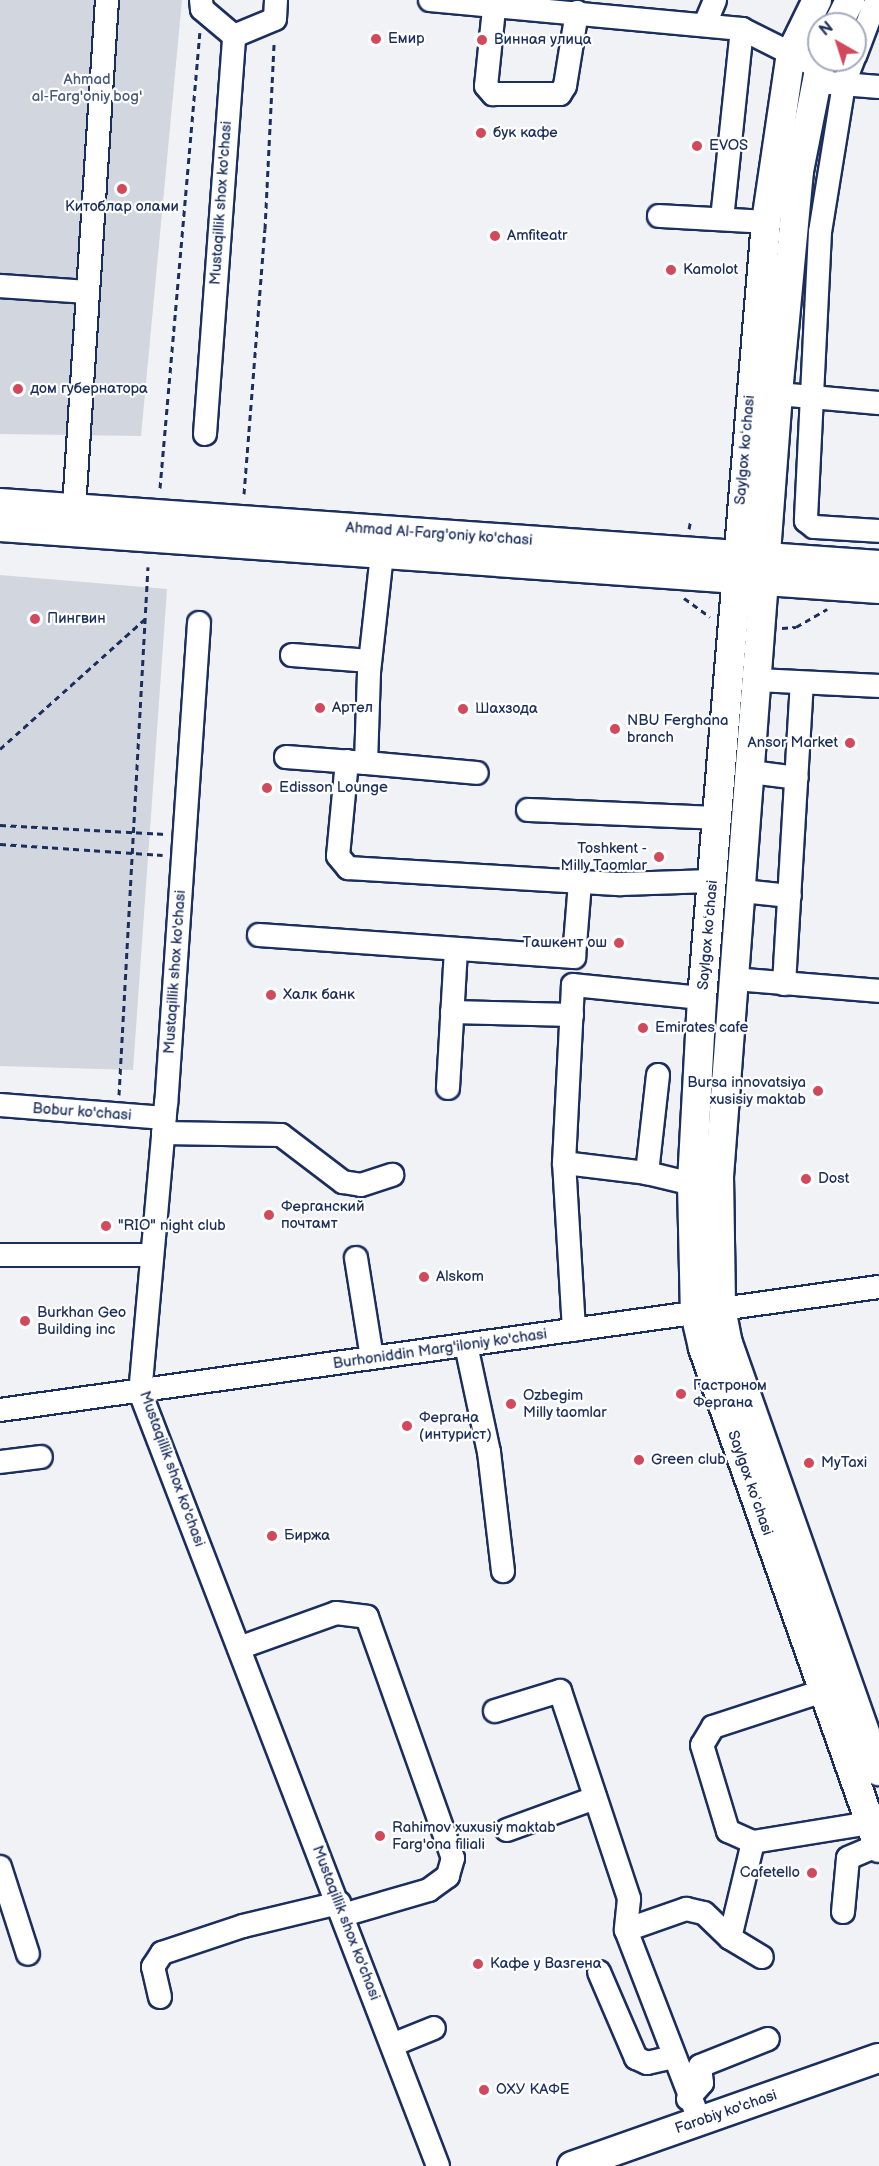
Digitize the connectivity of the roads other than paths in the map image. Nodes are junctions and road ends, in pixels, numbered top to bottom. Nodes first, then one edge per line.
1 (107, 0) edge
2 (430, 0) edge
3 (715, 0) edge
4 (817, 0) edge
5 (202, 5) edge
6 (499, 5) edge
7 (276, 9) edge
8 (643, 9) edge
9 (577, 12) junction
10 (705, 24) junction
11 (742, 29) junction
12 (234, 36) junction
13 (792, 53) junction
14 (807, 63) edge
15 (818, 72) edge
16 (822, 72) edge
17 (849, 72) edge
18 (844, 84) junction
19 (879, 87) edge
20 (659, 216) dead end
21 (722, 219) junction
22 (766, 222) junction
23 (0, 286) edge
24 (88, 292) junction
25 (778, 394) junction
26 (814, 397) junction
27 (879, 403) edge
28 (205, 434) dead end
29 (0, 502) edge
30 (74, 508) junction
31 (0, 527) edge
32 (879, 531) edge
33 (382, 554) junction
34 (879, 565) edge
35 (736, 568) junction
36 (766, 570) junction
37 (879, 589) edge
38 (199, 622) dead end
39 (292, 655) dead end
40 (370, 661) junction
41 (758, 680) junction
42 (802, 684) junction
43 (879, 686) edge
44 (286, 757) dead end
45 (356, 762) junction
46 (751, 772) junction
47 (477, 773) dead end
48 (796, 778) junction
49 (528, 810) dead end
50 (717, 818) junction
51 (712, 881) junction
52 (580, 882) junction
53 (742, 891) junction
54 (790, 896) junction
55 (259, 935) dead end
56 (456, 949) junction
57 (574, 957) junction
58 (734, 979) junction
59 (784, 984) junction
60 (573, 985) junction
61 (879, 991) edge
62 (702, 998) junction
63 (452, 1012) junction
64 (572, 1015) junction
65 (658, 1075) dead end
66 (448, 1088) dead end
67 (0, 1105) edge
68 (164, 1125) junction
69 (564, 1163) junction
70 (647, 1173) junction
71 (392, 1175) dead end
72 (692, 1184) junction
73 (152, 1254) junction
74 (0, 1255) edge
75 (356, 1258) dead end
76 (879, 1287) edge
77 (708, 1311) junction
78 (574, 1330) junction
79 (466, 1345) junction
80 (372, 1358) junction
81 (140, 1392) junction
82 (0, 1410) edge
83 (41, 1457) dead end
84 (0, 1462) edge
85 (503, 1571) dead end
86 (239, 1648) junction
87 (823, 1691) junction
88 (495, 1711) dead end
89 (879, 1771) edge
90 (595, 1798) junction
91 (507, 1830) dead end
92 (876, 1839) edge
93 (753, 1842) junction
94 (0, 1867) edge
95 (4, 1892) edge
96 (341, 1909) junction
97 (843, 1912) dead end
98 (626, 1930) junction
99 (730, 1938) junction
100 (28, 1954) dead end
101 (762, 1957) dead end
102 (599, 1972) dead end
103 (160, 1997) dead end
104 (434, 2028) dead end
105 (768, 2039) dead end
106 (392, 2045) junction
107 (673, 2057) junction
108 (879, 2058) edge
109 (694, 2110) junction
110 (438, 2166) edge
111 (572, 2166) edge

1 - 24 street
2 - 6 street
3 - 10 street
4 - 13 main road, Saylgox koʻchasi
5 - 12 street
6 - 9 street
6 - 9 street
7 - 12 street
8 - 9 street
8 - 10 street
10 - 11 street
11 - 13 street
11 - 21 street
12 - 28 street, Mustaqillik shox ko'chasi
13 - 14 street
13 - 22 main road, Saylgox koʻchasi
15 - 25 main road, Saylgox koʻchasi
16 - 18 street
17 - 18 street
18 - 19 street
18 - 26 street
20 - 21 street
21 - 22 street
22 - 35 main road, Saylgox koʻchasi
23 - 24 street
24 - 30 street
25 - 26 street
25 - 36 main road, Saylgox koʻchasi
26 - 27 street
26 - 32 street
29 - 30 main road, Ahmad Al-Farg'oniy ko'chasi
30 - 35 main road, Ahmad Al-Farg'oniy ko'chasi
31 - 33 main road, Ahmad Al-Farg'oniy ko'chasi
33 - 35 main road, Ahmad Al-Farg'oniy ko'chasi
33 - 40 street
34 - 36 main road, Ahmad Al-Farg'oniy ko'chasi
35 - 36 main road, Ahmad Al-Farg'oniy ko'chasi
35 - 50 main road, Saylgox koʻchasi
36 - 37 main road, Ahmad Al-Farg'oniy ko'chasi
36 - 41 main road, Saylgox koʻchasi
38 - 68 street, Mustaqillik shox ko'chasi
39 - 40 street
40 - 45 street
41 - 42 street
41 - 46 main road, Saylgox koʻchasi
42 - 43 street
42 - 48 street
44 - 45 street
45 - 47 street
45 - 52 street
46 - 48 street
46 - 53 main road, Saylgox koʻchasi
48 - 54 street
49 - 50 street
50 - 51 main road, Saylgox koʻchasi
51 - 52 street
51 - 62 main road, Saylgox koʻchasi
52 - 57 street
53 - 54 street
53 - 58 main road, Saylgox koʻchasi
54 - 59 street
55 - 56 street
56 - 57 street
56 - 63 street
57 - 60 street
58 - 59 street
58 - 77 main road, Saylgox koʻchasi
59 - 61 street
60 - 62 street
60 - 64 street
62 - 72 main road, Saylgox koʻchasi
63 - 64 street
63 - 66 street
64 - 69 street
65 - 70 street
67 - 68 street, Bobur ko'chasi
68 - 71 street, Bobur ko'chasi
68 - 73 street, Mustaqillik shox ko'chasi
69 - 70 street
69 - 78 street
70 - 72 street
72 - 77 main road, Saylgox koʻchasi
73 - 74 street
73 - 81 street, Mustaqillik shox ko'chasi
75 - 80 street
76 - 77 street, Burhoniddin Marg'iloniy ko'chasi
77 - 78 street, Burhoniddin Marg'iloniy ko'chasi
77 - 87 main road, Saylgox koʻchasi
77 - 89 main road, Saylgox koʻchasi
78 - 79 street, Burhoniddin Marg'iloniy ko'chasi
79 - 80 street, Burhoniddin Marg'iloniy ko'chasi
79 - 85 street
80 - 81 street, Burhoniddin Marg'iloniy ko'chasi
81 - 82 street, Burhoniddin Marg'iloniy ko'chasi
81 - 86 street, Mustaqillik shox ko'chasi
83 - 84 street
86 - 96 street, Mustaqillik shox ko'chasi
86 - 96 street
87 - 92 main road, Saylgox koʻchasi
87 - 93 street
88 - 90 street
90 - 91 street
90 - 98 street
92 - 93 street
92 - 97 street
93 - 99 street
94 - 95 street
95 - 100 street
96 - 103 street
96 - 106 street, Mustaqillik shox ko'chasi
98 - 99 street
98 - 107 street
99 - 101 street
102 - 107 street
104 - 106 street
105 - 109 street
106 - 110 street, Mustaqillik shox ko'chasi
107 - 109 street
108 - 109 main road, Farobiy ko'chasi
109 - 111 main road, Farobiy ko'chasi

